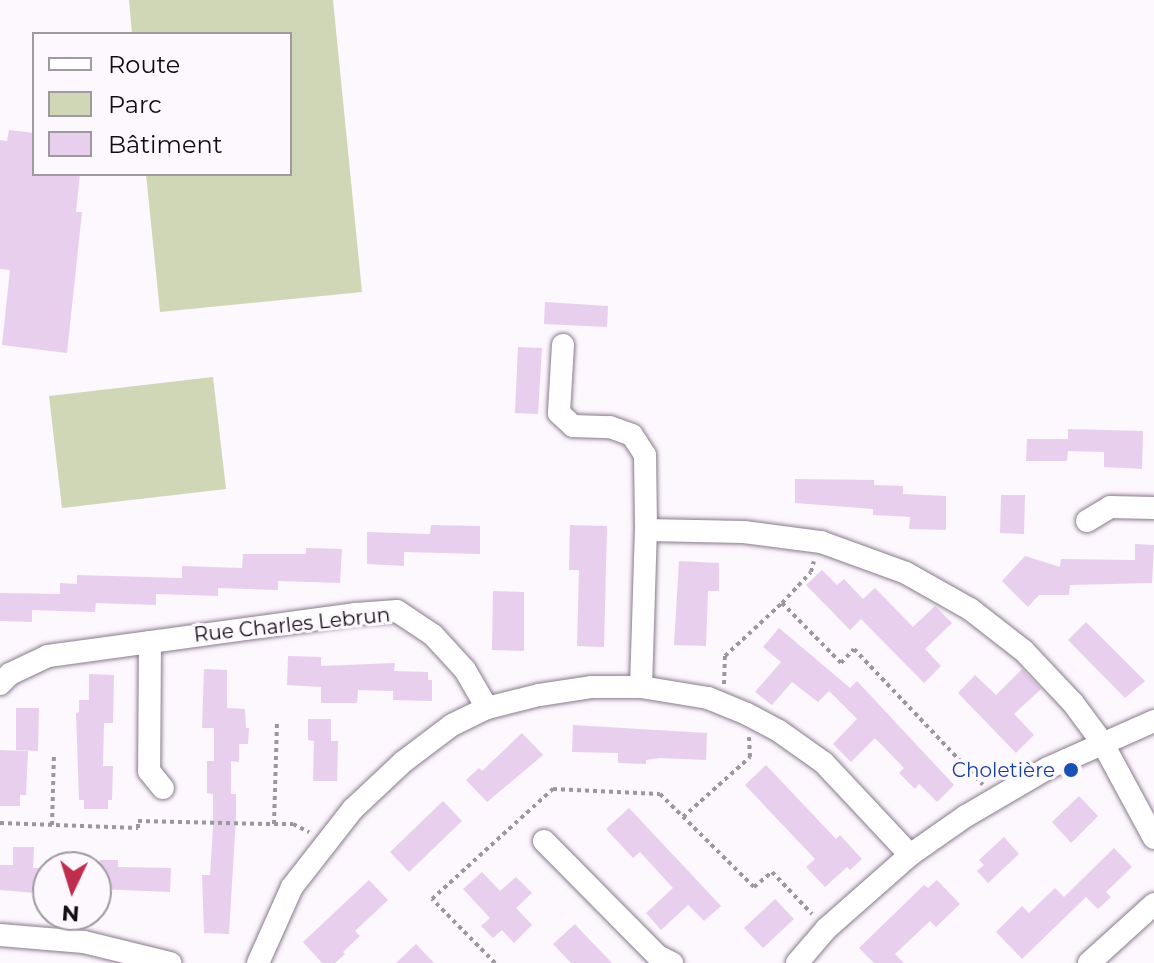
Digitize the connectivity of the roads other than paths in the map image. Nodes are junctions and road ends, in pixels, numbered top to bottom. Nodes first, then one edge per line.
1 (563, 345) dead end
2 (1154, 508) edge
3 (1087, 521) dead end
4 (646, 530) junction
5 (150, 642) junction
6 (0, 684) edge
7 (641, 687) junction
8 (487, 708) junction
9 (1154, 721) edge
10 (1102, 742) junction
11 (163, 788) dead end
12 (1154, 838) edge
13 (544, 841) dead end
14 (910, 855) junction
15 (1154, 904) edge
16 (0, 935) edge
17 (170, 963) edge
18 (258, 963) edge
19 (672, 963) edge
20 (797, 963) edge
21 (1089, 963) edge

1 - 4 street
2 - 3 street
4 - 7 street
4 - 10 street
5 - 6 street, Rue Charles Lebrun
5 - 8 street, Rue Charles Lebrun
5 - 11 street
7 - 8 street
7 - 14 street
8 - 18 street
9 - 10 street
10 - 12 street
10 - 14 street
13 - 19 street
14 - 20 street
15 - 21 street
16 - 17 street

